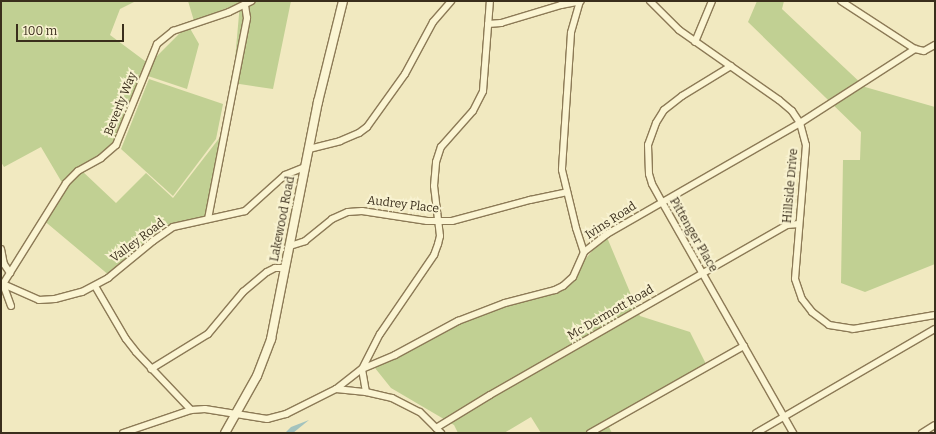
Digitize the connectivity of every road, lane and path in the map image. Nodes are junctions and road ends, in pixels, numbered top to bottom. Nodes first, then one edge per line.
1 (252, 1) edge
2 (343, 1) edge
3 (451, 1) edge
4 (490, 1) edge
5 (581, 1) edge
6 (650, 1) edge
7 (712, 1) edge
8 (841, 1) edge
9 (245, 6) junction
10 (488, 24) junction
11 (695, 42) junction
12 (935, 45) edge
13 (915, 50) junction
14 (730, 66) junction
15 (800, 123) junction
16 (309, 149) junction
17 (305, 167) junction
18 (567, 192) junction
19 (662, 202) junction
20 (208, 219) junction
21 (439, 221) junction
22 (798, 224) junction
23 (290, 246) junction
24 (1, 249) edge
25 (584, 252) junction
26 (285, 268) junction
27 (10, 273) junction
28 (702, 274) junction
29 (2, 284) edge
30 (95, 286) junction
31 (11, 306) dead end
32 (935, 316) edge
33 (935, 329) edge
34 (744, 346) junction
35 (151, 369) junction
36 (362, 369) junction
37 (336, 389) junction
38 (366, 392) junction
39 (191, 410) junction
40 (235, 414) junction
41 (784, 417) junction
42 (935, 425) edge
43 (436, 428) junction
44 (123, 433) edge
45 (224, 433) edge
46 (441, 433) edge
47 (590, 433) edge
48 (756, 433) edge
49 (794, 433) edge
50 (922, 433) edge

1 - 9 street, Beverly Way
2 - 16 street, Lakewood Road
3 - 16 street
4 - 10 street
5 - 10 street
5 - 18 street
6 - 11 street, Hillside Drive
7 - 11 street
8 - 13 street
9 - 20 street
9 - 27 street, Beverly Way
10 - 21 street
11 - 14 street, Hillside Drive
12 - 13 street, Ivins Road
13 - 15 street, Ivins Road
14 - 15 street, Hillside Drive
14 - 19 street, Pittenger Place
15 - 19 street, Ivins Road
15 - 22 street, Hillside Drive
16 - 17 street, Lakewood Road
17 - 20 street, Valley Road
17 - 23 street, Lakewood Road
18 - 21 street, Audrey Place
18 - 25 street
19 - 25 street, Ivins Road
19 - 28 street, Pittenger Place
20 - 30 street, Valley Road
21 - 23 street, Audrey Place
21 - 36 street
22 - 28 street, Mc Dermott Road
22 - 32 street, Hillside Drive
23 - 26 street, Lakewood Road
24 - 27 street
25 - 36 street, Ivins Road
26 - 35 street
26 - 40 street, Lakewood Road
27 - 29 street, Beverly Way
28 - 34 street, Pittenger Place
28 - 43 street, Mc Dermott Road
29 - 30 street, Valley Road
29 - 31 street
30 - 35 street
33 - 41 street
34 - 41 street, Pittenger Place
34 - 47 street
35 - 39 street
36 - 37 street, Ivins Road
36 - 38 street
37 - 38 street
37 - 40 street, Ivins Road
38 - 43 street
39 - 40 street, Ivins Road
39 - 44 street, Ivins Road
40 - 45 street, Lakewood Road
41 - 48 street
41 - 49 street, Pittenger Place
42 - 50 street
43 - 46 street

